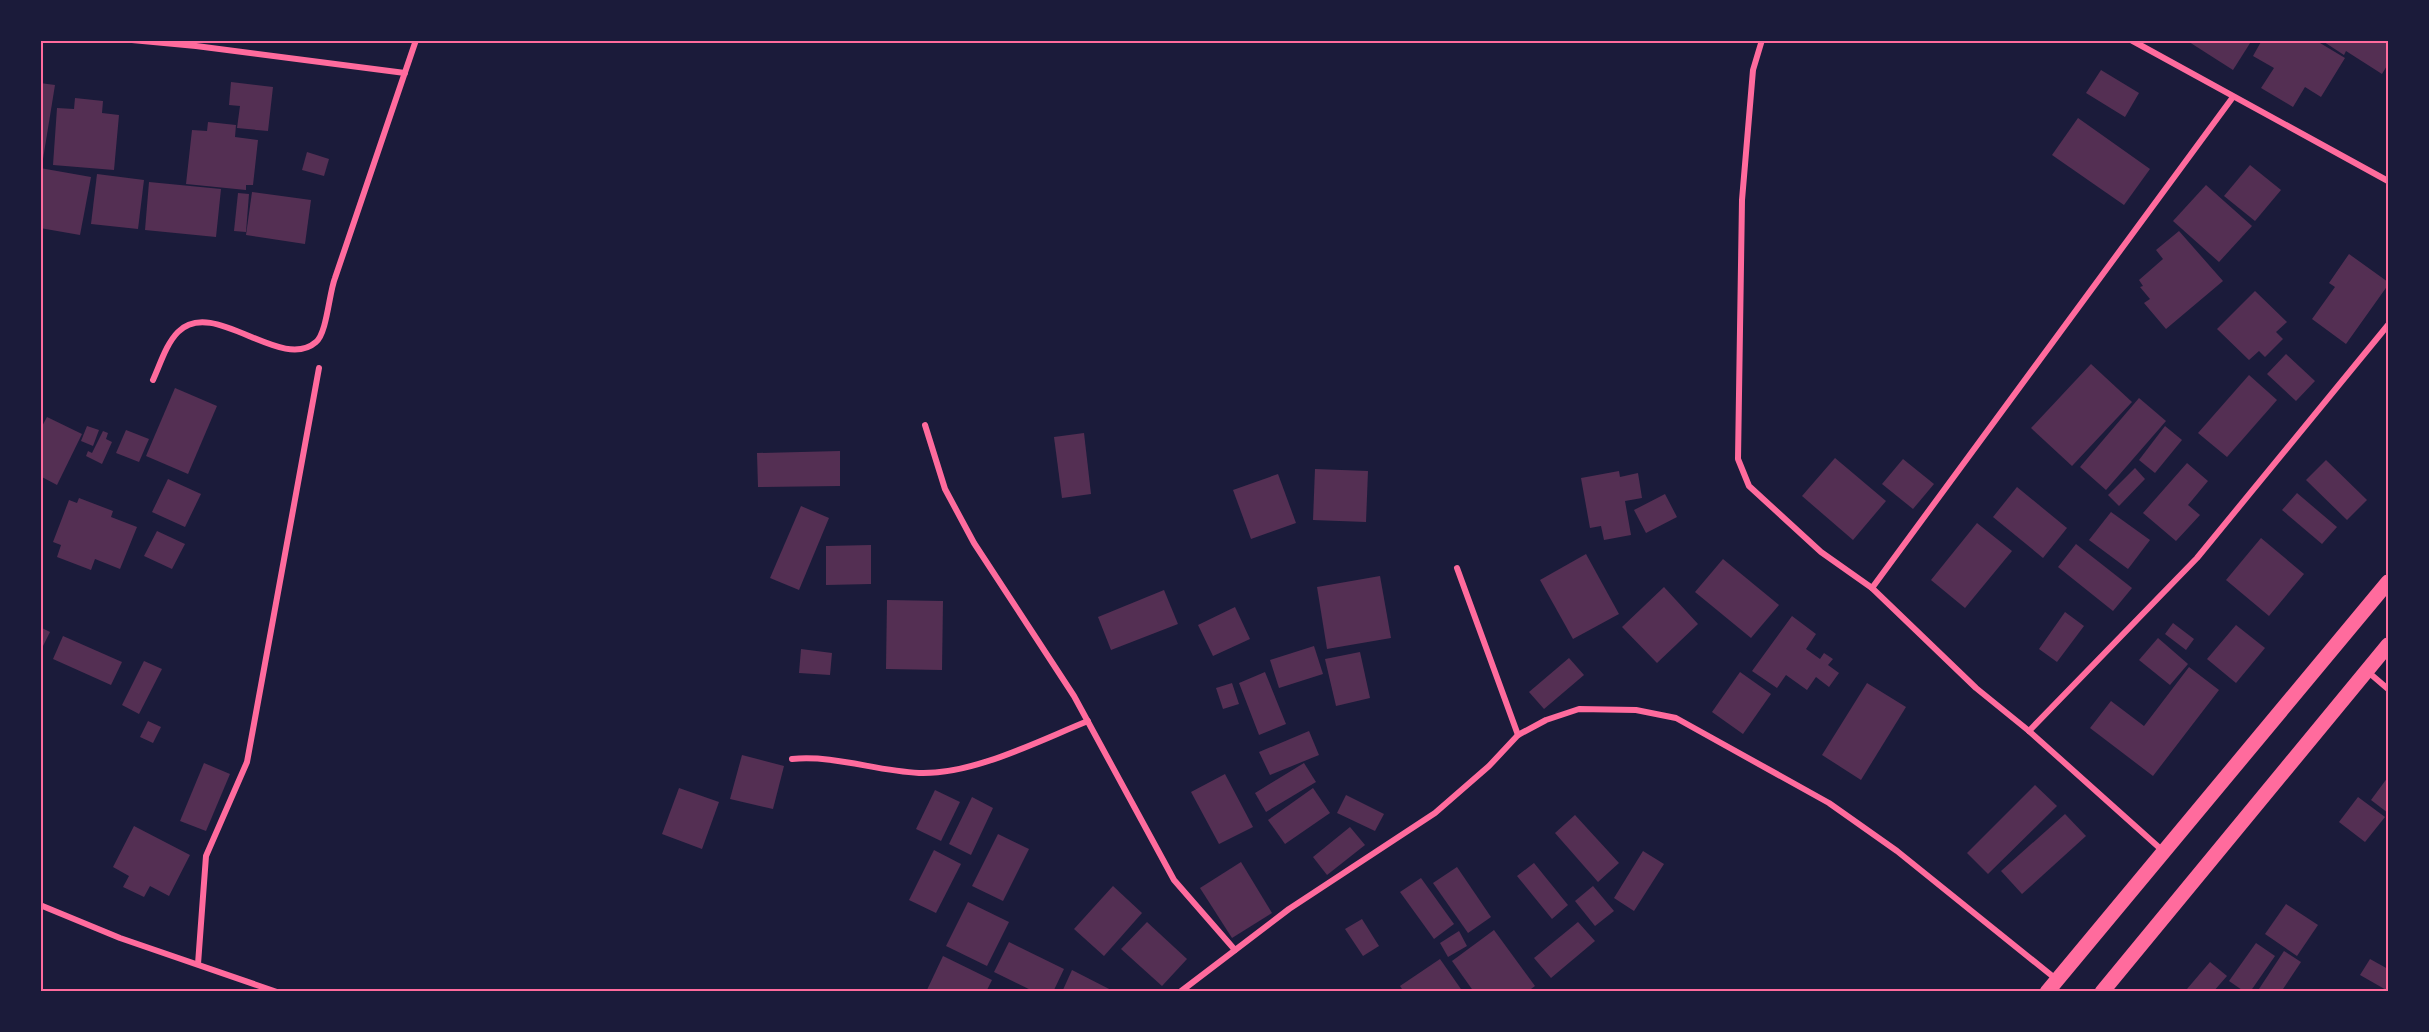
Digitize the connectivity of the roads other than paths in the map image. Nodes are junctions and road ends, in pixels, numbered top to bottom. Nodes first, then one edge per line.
1 (132, 40) edge
2 (416, 40) edge
3 (1762, 40) edge
4 (2132, 40) edge
5 (405, 73) junction
6 (2233, 97) junction
7 (2388, 181) edge
8 (2388, 325) edge
9 (319, 368) dead end
10 (153, 380) dead end
11 (925, 425) dead end
12 (1457, 568) dead end
13 (2388, 582) edge
14 (1872, 588) junction
15 (2388, 645) edge
16 (2367, 671) junction
17 (2388, 689) edge
18 (1088, 721) junction
19 (2028, 731) junction
20 (1518, 735) junction
21 (792, 759) dead end
22 (2164, 852) junction
23 (40, 905) edge
24 (1235, 950) junction
25 (198, 964) junction
26 (2052, 986) edge
27 (277, 992) edge
28 (1180, 992) edge
29 (2102, 992) edge

1 - 5 street
2 - 5 street
3 - 14 street
4 - 6 street
5 - 10 street
6 - 7 street
6 - 14 street
8 - 19 street
9 - 25 street
11 - 18 street
12 - 20 street
13 - 22 main road
14 - 19 street
15 - 16 main road
16 - 17 street
16 - 29 main road
18 - 21 street
18 - 24 street
19 - 22 street
20 - 24 street
20 - 26 street
22 - 26 main road
23 - 25 street
24 - 28 street
25 - 27 street

